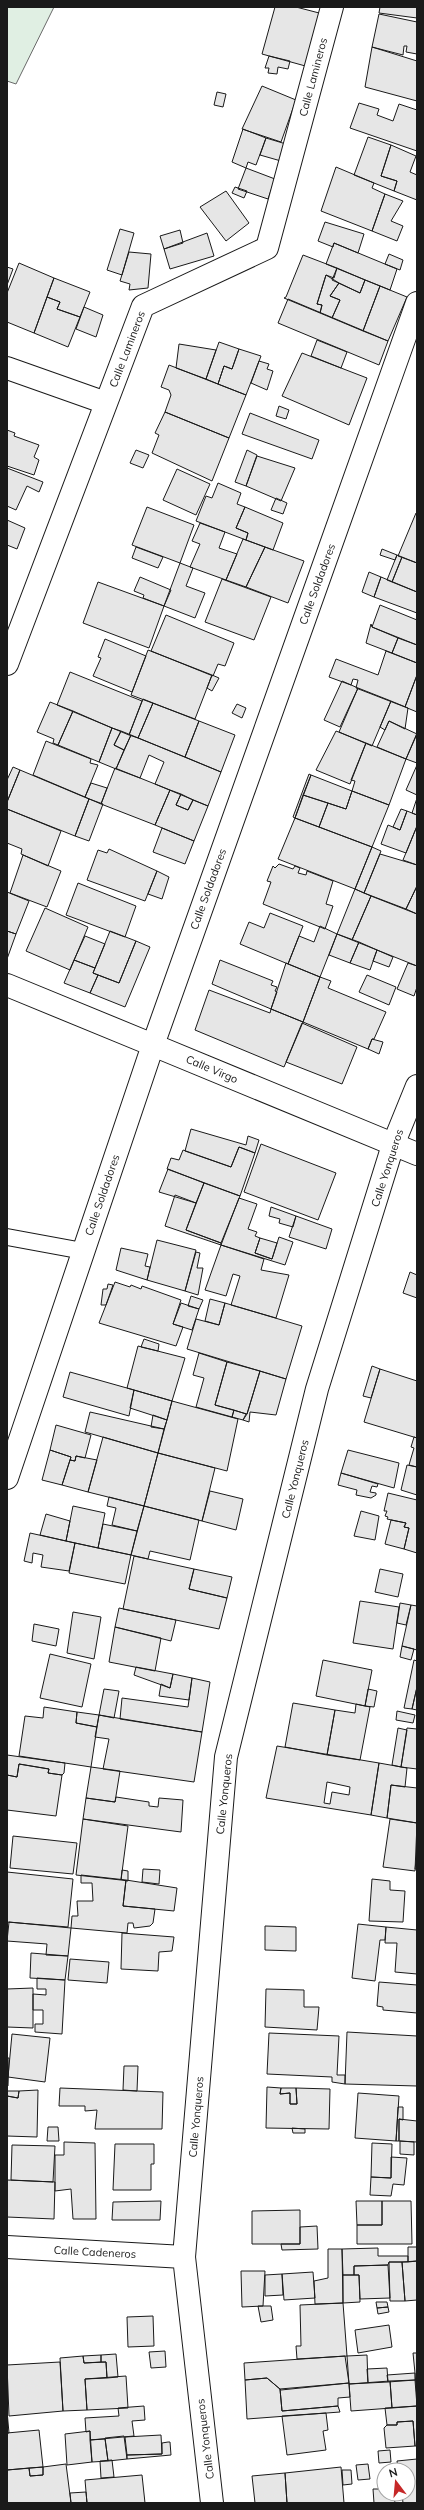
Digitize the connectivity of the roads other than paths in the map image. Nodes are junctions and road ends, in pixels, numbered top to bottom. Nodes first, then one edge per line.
1 (332, 7) edge
2 (417, 303) edge
3 (7, 368) edge
4 (106, 402) junction
5 (7, 664) edge
6 (7, 985) edge
7 (153, 1045) junction
8 (417, 1086) edge
9 (393, 1145) junction
10 (417, 1154) edge
11 (7, 1237) edge
12 (84, 1251) junction
13 (7, 1478) edge
14 (7, 2247) edge
15 (184, 2258) junction
16 (212, 2503) edge

1 - 4 street, Calle Lamineros
2 - 7 street, Calle Soldadores
3 - 4 street
4 - 5 street, Calle Lamineros
6 - 7 street, Calle Virgo
7 - 9 street, Calle Virgo
7 - 12 street, Calle Soldadores
8 - 9 street, Calle Yonqueros
9 - 10 street, Calle Virgo
9 - 15 street, Calle Yonqueros
11 - 12 lane
12 - 13 street, Calle Soldadores
14 - 15 street, Calle Cadeneros
15 - 16 street, Calle Yonqueros

